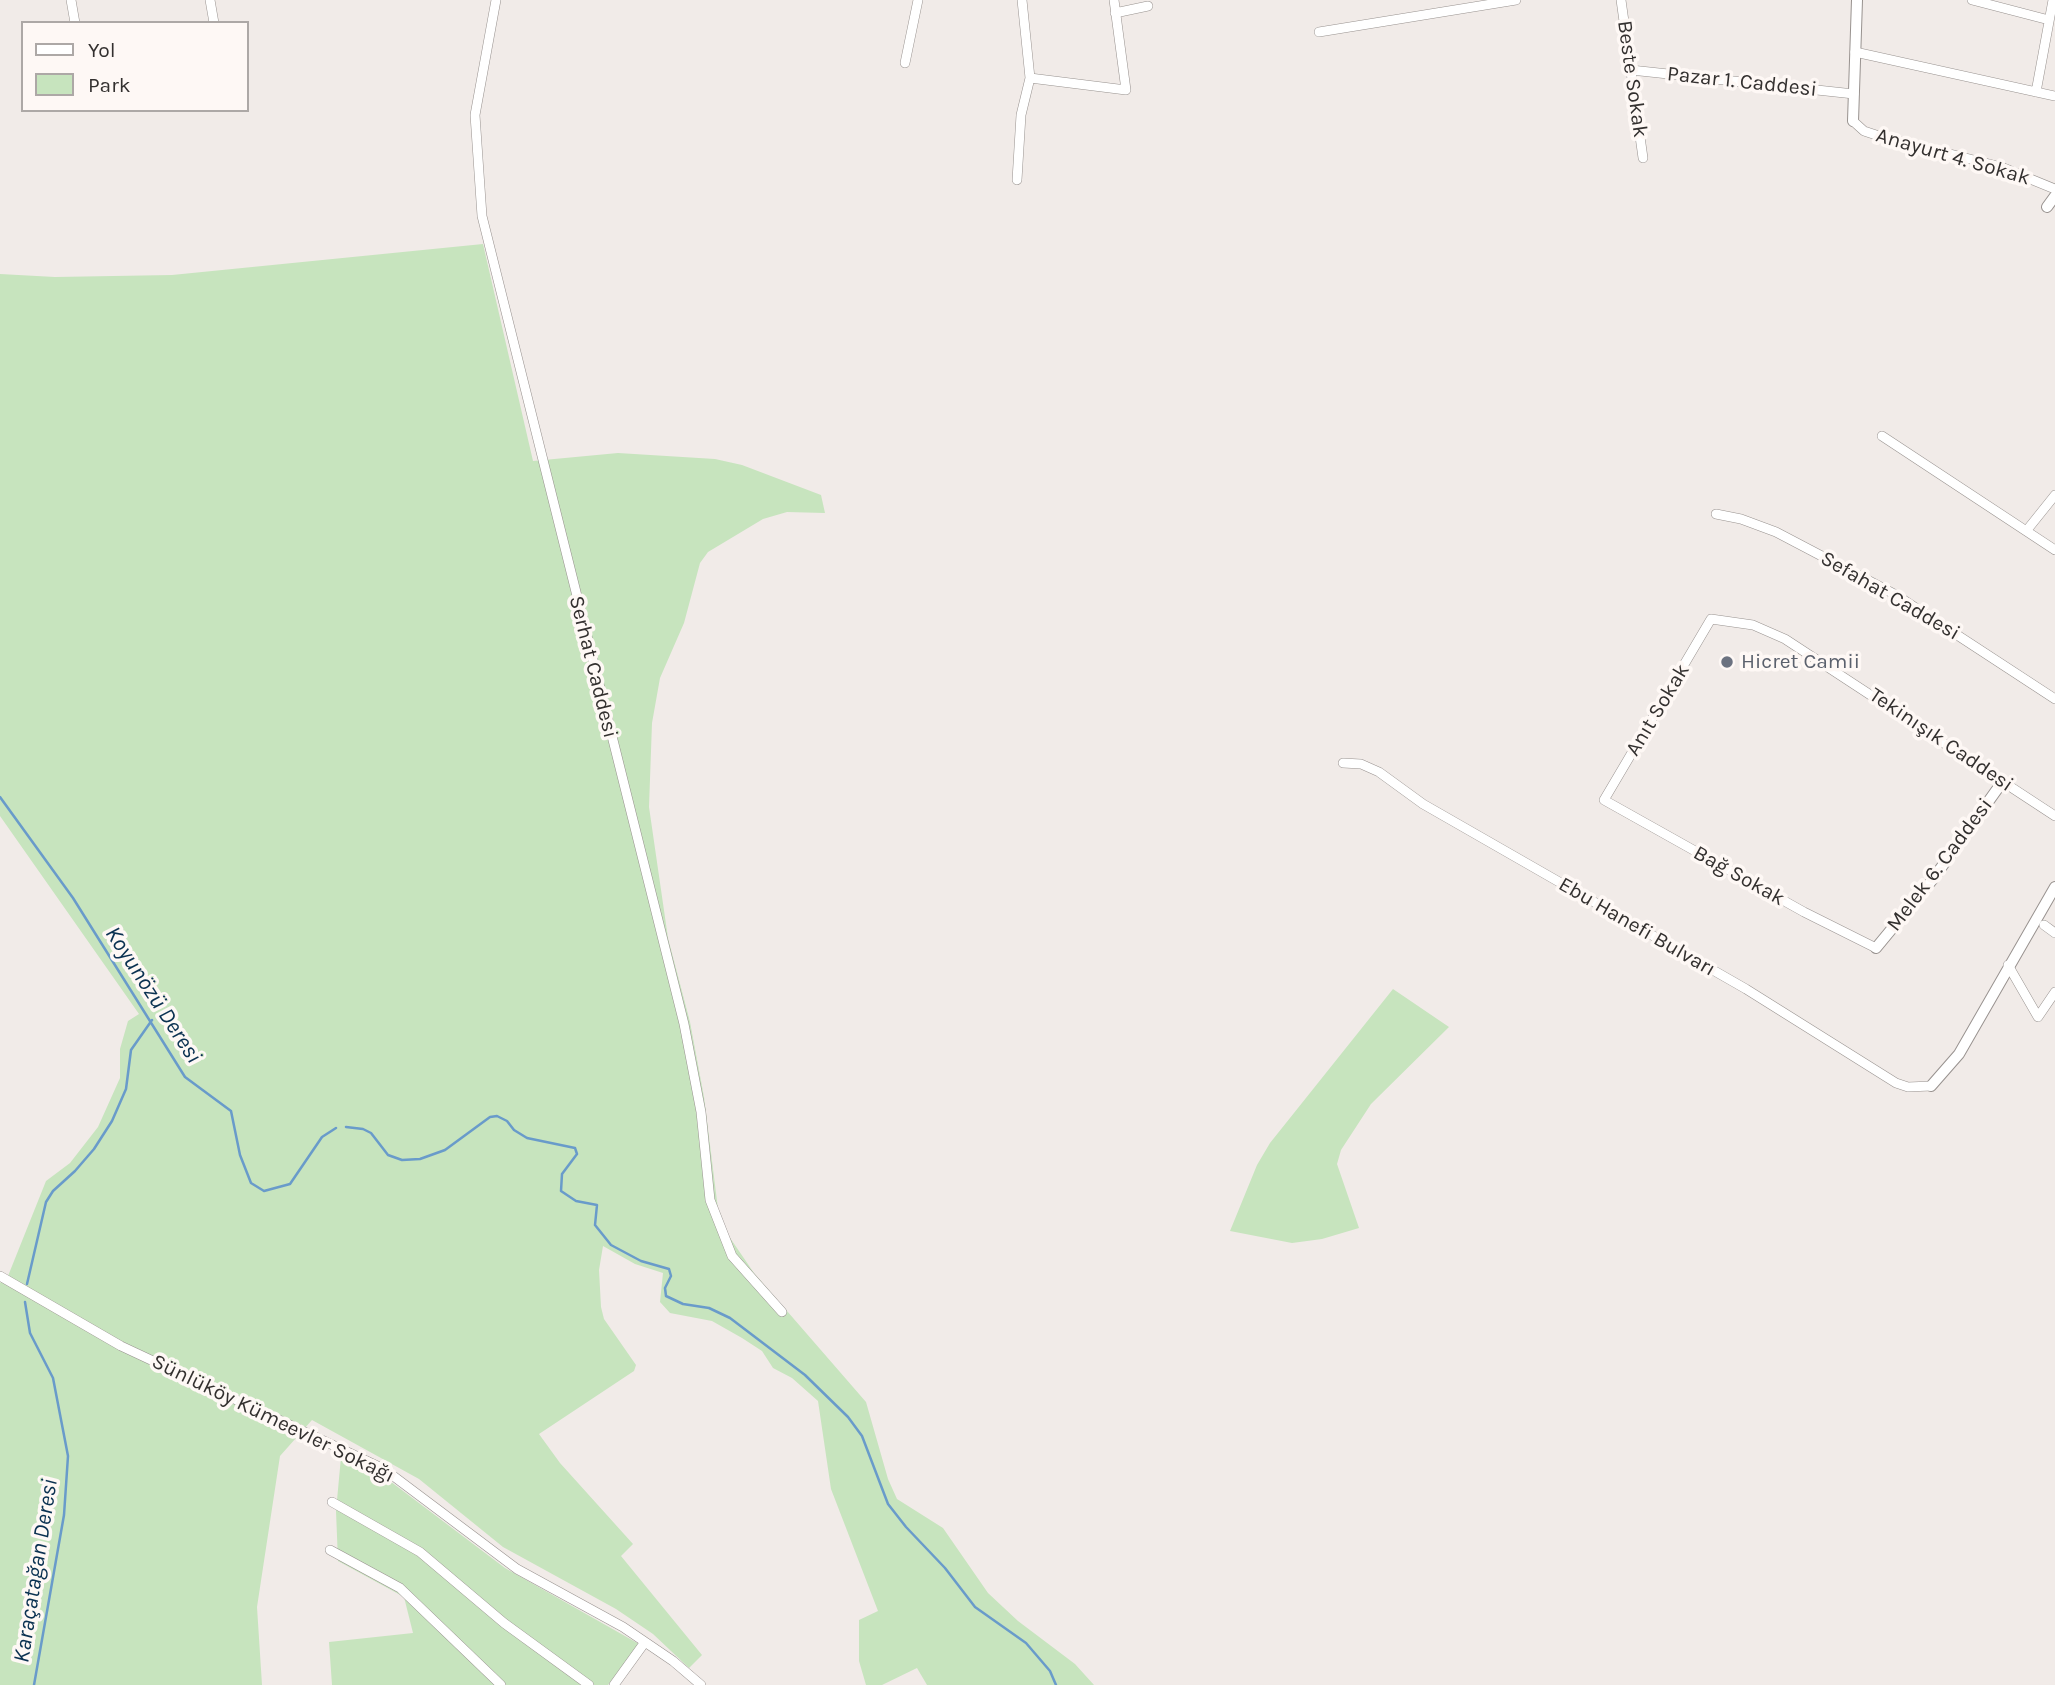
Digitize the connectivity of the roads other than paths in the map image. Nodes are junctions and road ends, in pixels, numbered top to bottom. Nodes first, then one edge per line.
1 (71, 0) edge
2 (210, 0) edge
3 (496, 0) edge
4 (918, 0) edge
5 (1022, 0) edge
6 (1114, 0) edge
7 (1516, 0) edge
8 (1621, 0) edge
9 (1857, 0) edge
10 (1972, 0) edge
11 (2053, 3) edge
12 (1148, 6) dead end
13 (1115, 13) junction
14 (2049, 20) junction
15 (75, 21) edge
16 (214, 21) edge
17 (1319, 32) dead end
18 (1854, 52) junction
19 (905, 63) dead end
20 (1631, 70) junction
21 (1030, 78) junction
22 (2036, 92) junction
23 (1854, 94) junction
24 (2055, 96) edge
25 (1853, 121) joint
26 (1643, 158) dead end
27 (1017, 180) dead end
28 (2055, 189) edge
29 (2055, 196) edge
30 (2047, 207) dead end
31 (1882, 436) dead end
32 (2055, 495) edge
33 (1716, 514) dead end
34 (2027, 530) junction
35 (2055, 550) edge
36 (1711, 619) joint
37 (2055, 699) edge
38 (1343, 763) dead end
39 (2003, 781) junction
40 (1604, 800) joint
41 (2055, 816) edge
42 (2055, 887) edge
43 (2044, 925) dead end
44 (2055, 933) edge
45 (1876, 948) joint
46 (2008, 965) junction
47 (2055, 992) edge
48 (1931, 1086) joint
49 (0, 1276) edge
50 (782, 1312) dead end
51 (331, 1502) dead end
52 (330, 1550) dead end
53 (645, 1642) junction
54 (501, 1685) edge
55 (589, 1685) edge
56 (614, 1685) edge
57 (701, 1685) edge

1 - 15 street
2 - 16 street
3 - 50 street, Serhat Caddesi
4 - 19 street
5 - 21 street
6 - 13 street
7 - 17 street
8 - 20 street, Beste Sokak
9 - 18 street
10 - 14 street
11 - 14 street
12 - 13 street
13 - 21 street
14 - 22 street
18 - 22 street
18 - 23 street
20 - 23 street, Pazar 1. Caddesi
20 - 26 street, Beste Sokak
21 - 27 street
22 - 24 street
23 - 25 street
25 - 28 street, Anayurt 4. Sokak
29 - 30 street
31 - 34 street
32 - 34 street
33 - 37 street, Sefahat Caddesi
34 - 35 street
36 - 39 street, Tekinışık Caddesi
36 - 40 street, Anıt Sokak
38 - 48 street, Ebu Hanefi Bulvarı
39 - 41 street, Tekinışık Caddesi
39 - 45 street, Melek 6. Caddesi
40 - 45 street, Bağ Sokak
42 - 46 street
43 - 44 street
46 - 47 street
46 - 48 street
49 - 53 street, Sünlüköy Kümeevler Sokağı
51 - 55 street
52 - 54 street
53 - 56 street
53 - 57 street, Sünlüköy Kümeevler Sokağı

